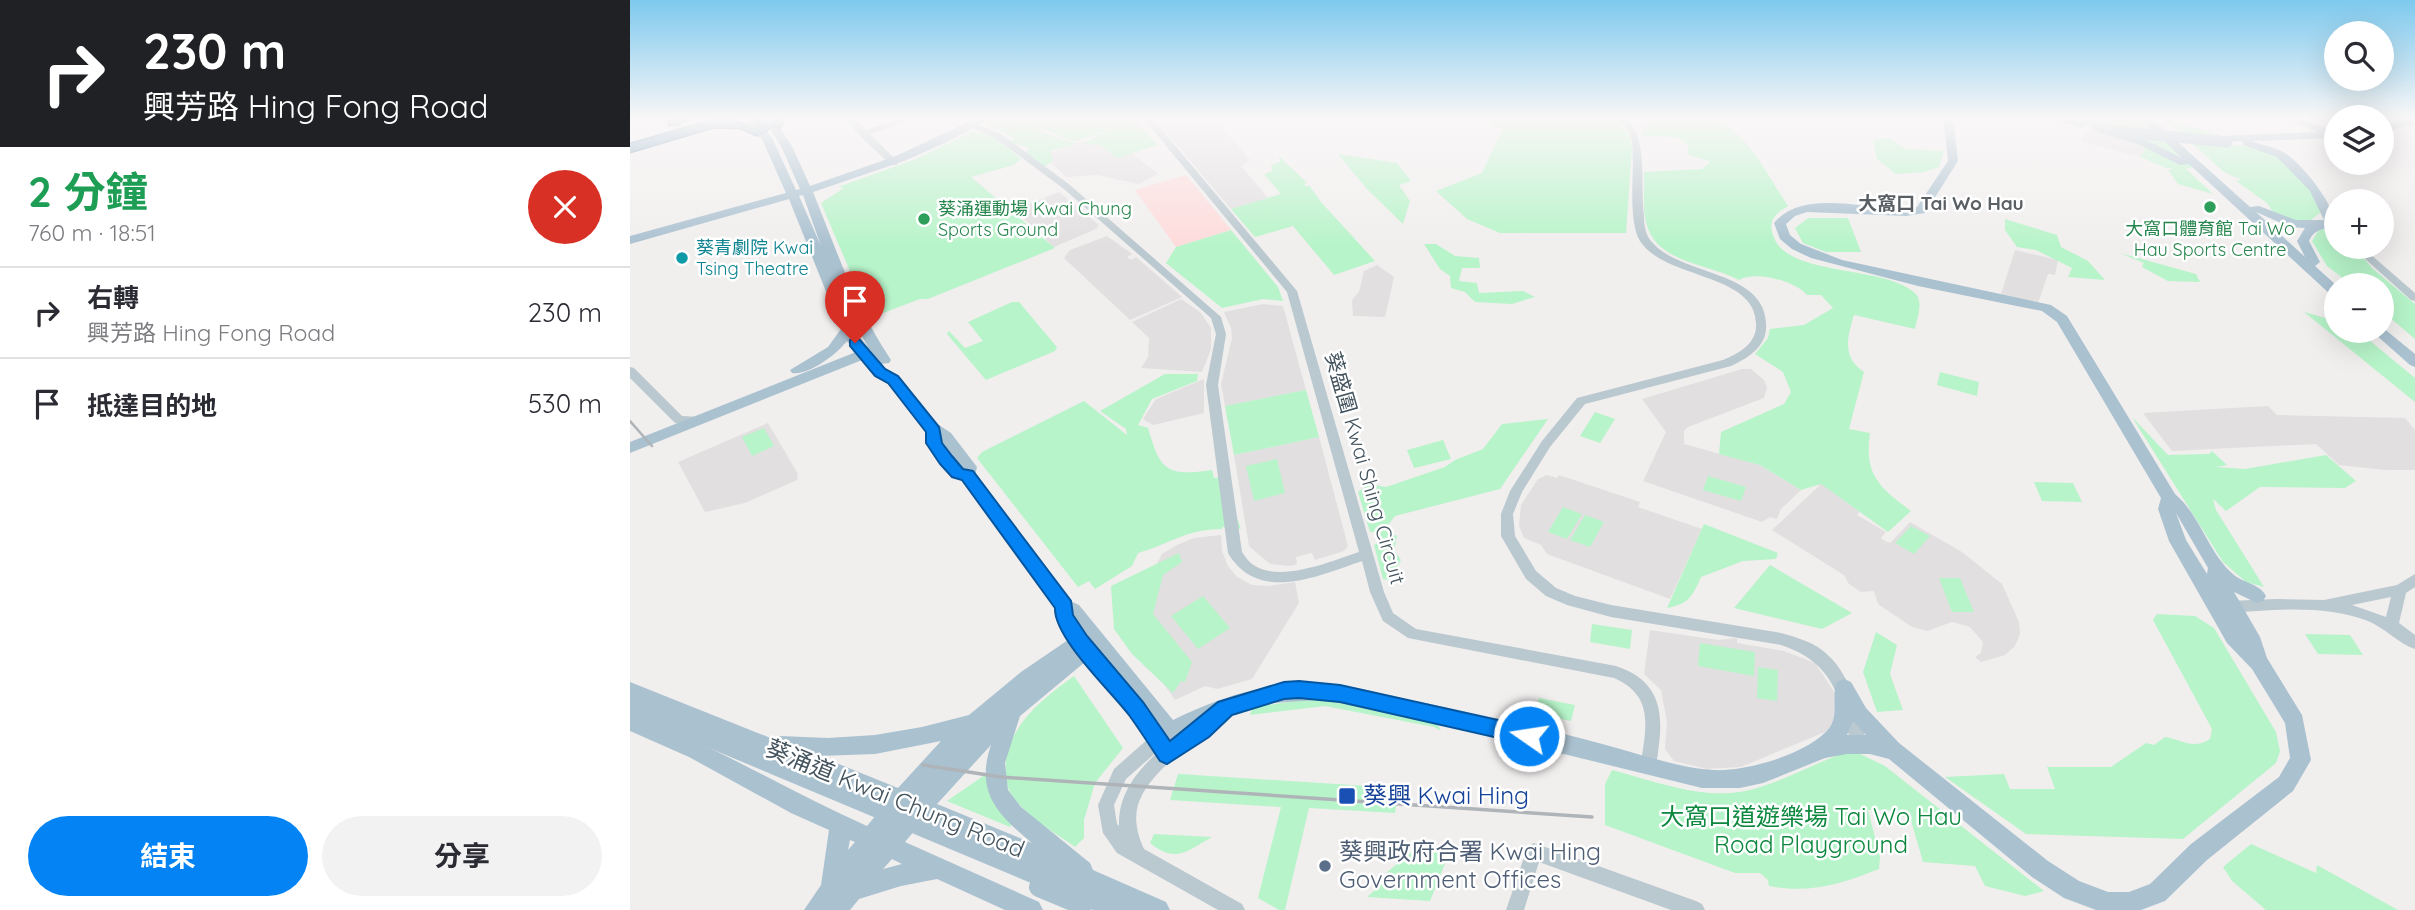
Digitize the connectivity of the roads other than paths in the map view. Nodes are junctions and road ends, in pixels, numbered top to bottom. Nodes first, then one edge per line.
1 (777, 160) edge
2 (793, 160) edge
3 (1031, 160) edge
4 (1183, 160) edge
5 (1637, 160) edge
6 (1953, 160) edge
7 (2177, 160) edge
8 (2191, 160) edge
9 (2201, 160) edge
10 (2286, 160) edge
11 (892, 161) edge
12 (836, 179) junction
13 (807, 188) junction
14 (2223, 191) junction
15 (791, 193) junction
16 (751, 208) junction
17 (2255, 208) junction
18 (2324, 208) edge
19 (798, 210) junction
20 (2318, 226) junction
21 (2324, 226) edge
22 (630, 235) edge
23 (630, 240) edge
24 (2371, 259) edge
25 (2314, 262) junction
26 (2327, 273) edge
27 (2324, 281) edge
28 (2415, 298) edge
29 (848, 330) junction
30 (2394, 332) edge
31 (2394, 343) edge
32 (868, 348) junction
33 (2415, 350) edge
34 (2415, 362) edge
35 (630, 371) edge
36 (795, 372) junction
37 (700, 419) junction
38 (679, 420) junction
39 (630, 440) edge
40 (630, 448) edge
41 (2169, 498) junction
42 (1365, 555) junction
43 (2217, 568) junction
44 (2415, 580) edge
45 (2400, 590) junction
46 (2380, 593) junction
47 (2257, 596) junction
48 (2222, 602) junction
49 (2277, 603) junction
50 (2325, 604) junction
51 (2368, 613) junction
52 (2391, 625) junction
53 (1089, 642) junction
54 (2415, 643) edge
55 (1844, 688) junction
56 (630, 691) edge
57 (630, 704) edge
58 (1013, 708) junction
59 (630, 711) edge
60 (630, 722) edge
61 (974, 723) junction
62 (1168, 743) junction
63 (1859, 743) junction
64 (764, 744) junction
65 (1815, 751) junction
66 (1895, 751) junction
67 (1648, 765) junction
68 (911, 803) junction
69 (841, 824) junction
70 (881, 842) junction
71 (939, 868) junction
72 (840, 897) edge
73 (1089, 898) edge
74 (816, 910) edge
75 (1031, 910) edge
76 (1120, 910) edge
77 (1158, 910) edge
78 (1236, 910) edge
79 (1515, 910) edge
80 (1696, 910) edge

1 - 15 main road
2 - 13 main road
3 - 42 street
4 - 42 street, 葵盛圍 Kwai Shing Circuit
5 - 55 street
6 - 41 main road
7 - 14 main road
8 - 14 main road
9 - 17 main road
10 - 18 main road
11 - 12 main road
12 - 13 main road
12 - 13 main road
13 - 15 main road
13 - 32 main road
14 - 27 main road
15 - 16 main road
15 - 19 main road
15 - 22 main road
16 - 19 main road
16 - 23 main road
17 - 20 main road
17 - 25 main road
19 - 29 main road
20 - 21 main road
20 - 25 main road
24 - 28 street
25 - 26 main road
29 - 32 main road
29 - 36 main road
30 - 33 main road
31 - 34 main road
32 - 36 main road
32 - 37 main road
32 - 53 main road
35 - 38 street
36 - 38 main road
37 - 38 street
37 - 40 main road
38 - 39 main road
41 - 43 main road
41 - 48 main road
42 - 67 street, 葵盛圍 Kwai Shing Circuit
43 - 47 main road
43 - 48 main road
44 - 45 street
45 - 46 street
45 - 52 street
46 - 50 street
46 - 51 street
47 - 48 street
47 - 49 street
48 - 49 street
48 - 66 main road
49 - 50 street
50 - 51 street
51 - 52 street
52 - 54 street
53 - 58 main road
53 - 61 main road
53 - 62 main road
55 - 63 street
55 - 65 main road
55 - 66 main road
56 - 64 main road, 葵涌道 Kwai Chung Road
57 - 73 main road, 葵涌道 Kwai Chung Road, bridge
58 - 68 main road
58 - 73 main road
59 - 73 main road, 葵涌道 Kwai Chung Road, bridge
60 - 69 main road, 葵涌道 Kwai Chung Road
61 - 64 main road
61 - 68 main road
62 - 67 main road
62 - 78 street
63 - 65 main road
63 - 66 main road
64 - 68 main road, 葵涌道 Kwai Chung Road
65 - 67 main road
68 - 70 main road
68 - 73 main road, 葵涌道 Kwai Chung Road
69 - 70 main road, 葵涌道 Kwai Chung Road
69 - 72 main road
70 - 71 main road, 葵涌道 Kwai Chung Road
70 - 72 main road
71 - 72 main road
71 - 75 main road, 葵涌道 Kwai Chung Road
72 - 74 main road
73 - 76 main road, 葵涌道 Kwai Chung Road
73 - 77 main road, 葵涌道 Kwai Chung Road
79 - 80 street

